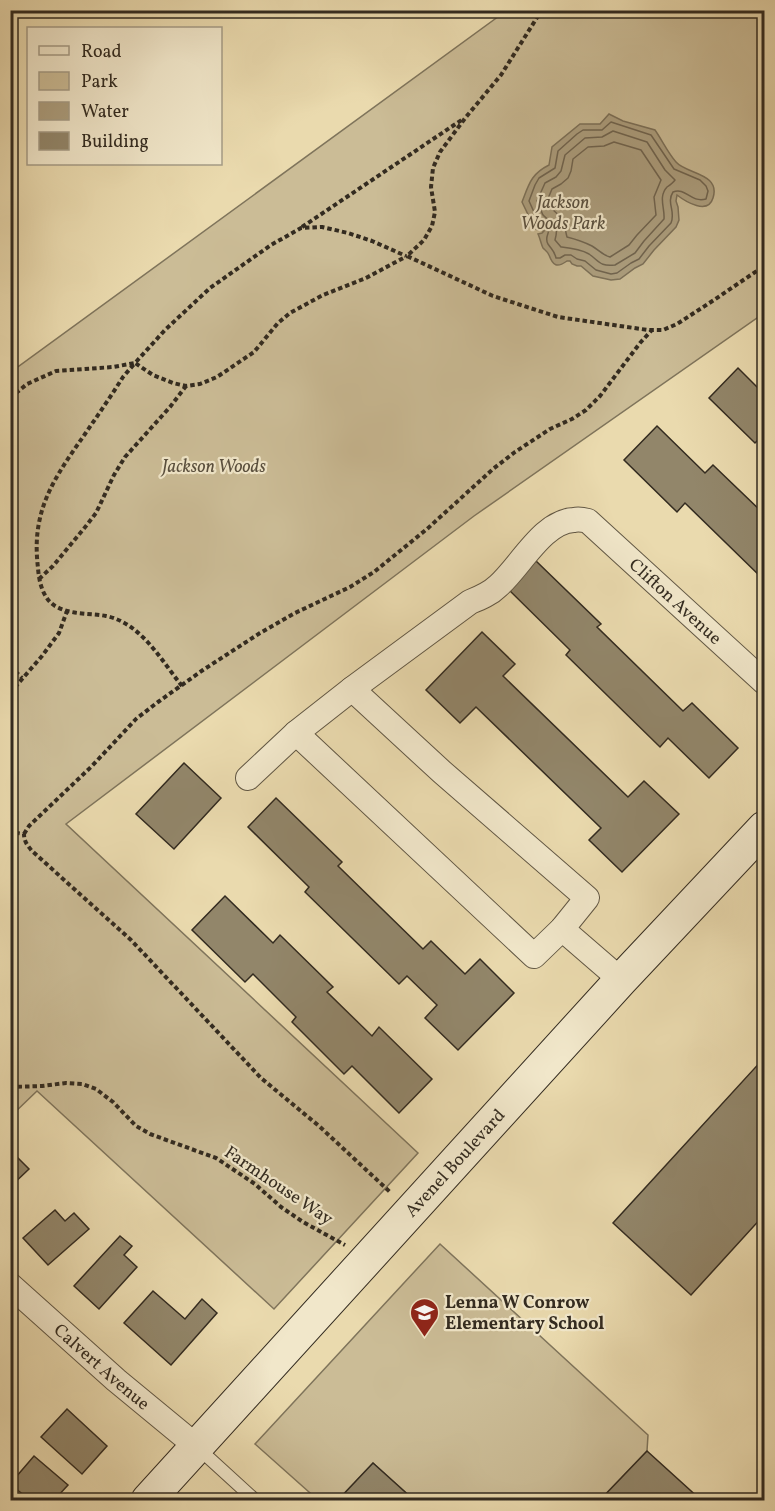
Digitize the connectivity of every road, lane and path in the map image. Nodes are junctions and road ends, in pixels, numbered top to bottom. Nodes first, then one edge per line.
1 (544, 10) edge
2 (466, 117) junction
3 (301, 228) junction
4 (407, 256) junction
5 (765, 266) edge
6 (652, 330) junction
7 (135, 363) junction
8 (186, 386) junction
9 (10, 398) edge
10 (39, 579) junction
11 (68, 611) junction
12 (10, 666) edge
13 (22, 678) junction
14 (765, 682) edge
15 (182, 686) junction
16 (352, 689) junction
17 (10, 693) edge
18 (296, 734) junction
19 (248, 778) dead end
20 (10, 827) edge
21 (765, 828) edge
22 (24, 834) junction
23 (562, 929) junction
24 (621, 980) junction
25 (10, 1087) edge
26 (410, 1212) junction
27 (366, 1259) junction
28 (10, 1285) edge
29 (196, 1446) junction
30 (148, 1500) edge
31 (255, 1500) edge

1 - 2 path
2 - 3 path
2 - 4 path
3 - 4 path
3 - 7 path
4 - 6 path
4 - 8 path
5 - 6 path
6 - 15 path
7 - 8 path
7 - 9 path
7 - 10 path
8 - 10 path
10 - 11 path
11 - 13 path
11 - 15 path
12 - 13 path
13 - 17 path
14 - 16 street, Clifton Avenue
15 - 22 path
16 - 18 street
16 - 23 street
18 - 19 street
18 - 23 street
20 - 22 path
21 - 24 street, Avenel Boulevard
22 - 26 path
23 - 24 street
24 - 26 street, Avenel Boulevard
25 - 27 path, Farmhouse Way
26 - 27 street, Avenel Boulevard
27 - 29 street, Avenel Boulevard
28 - 29 street, Calvert Avenue
29 - 30 street, Avenel Boulevard
29 - 31 lane

